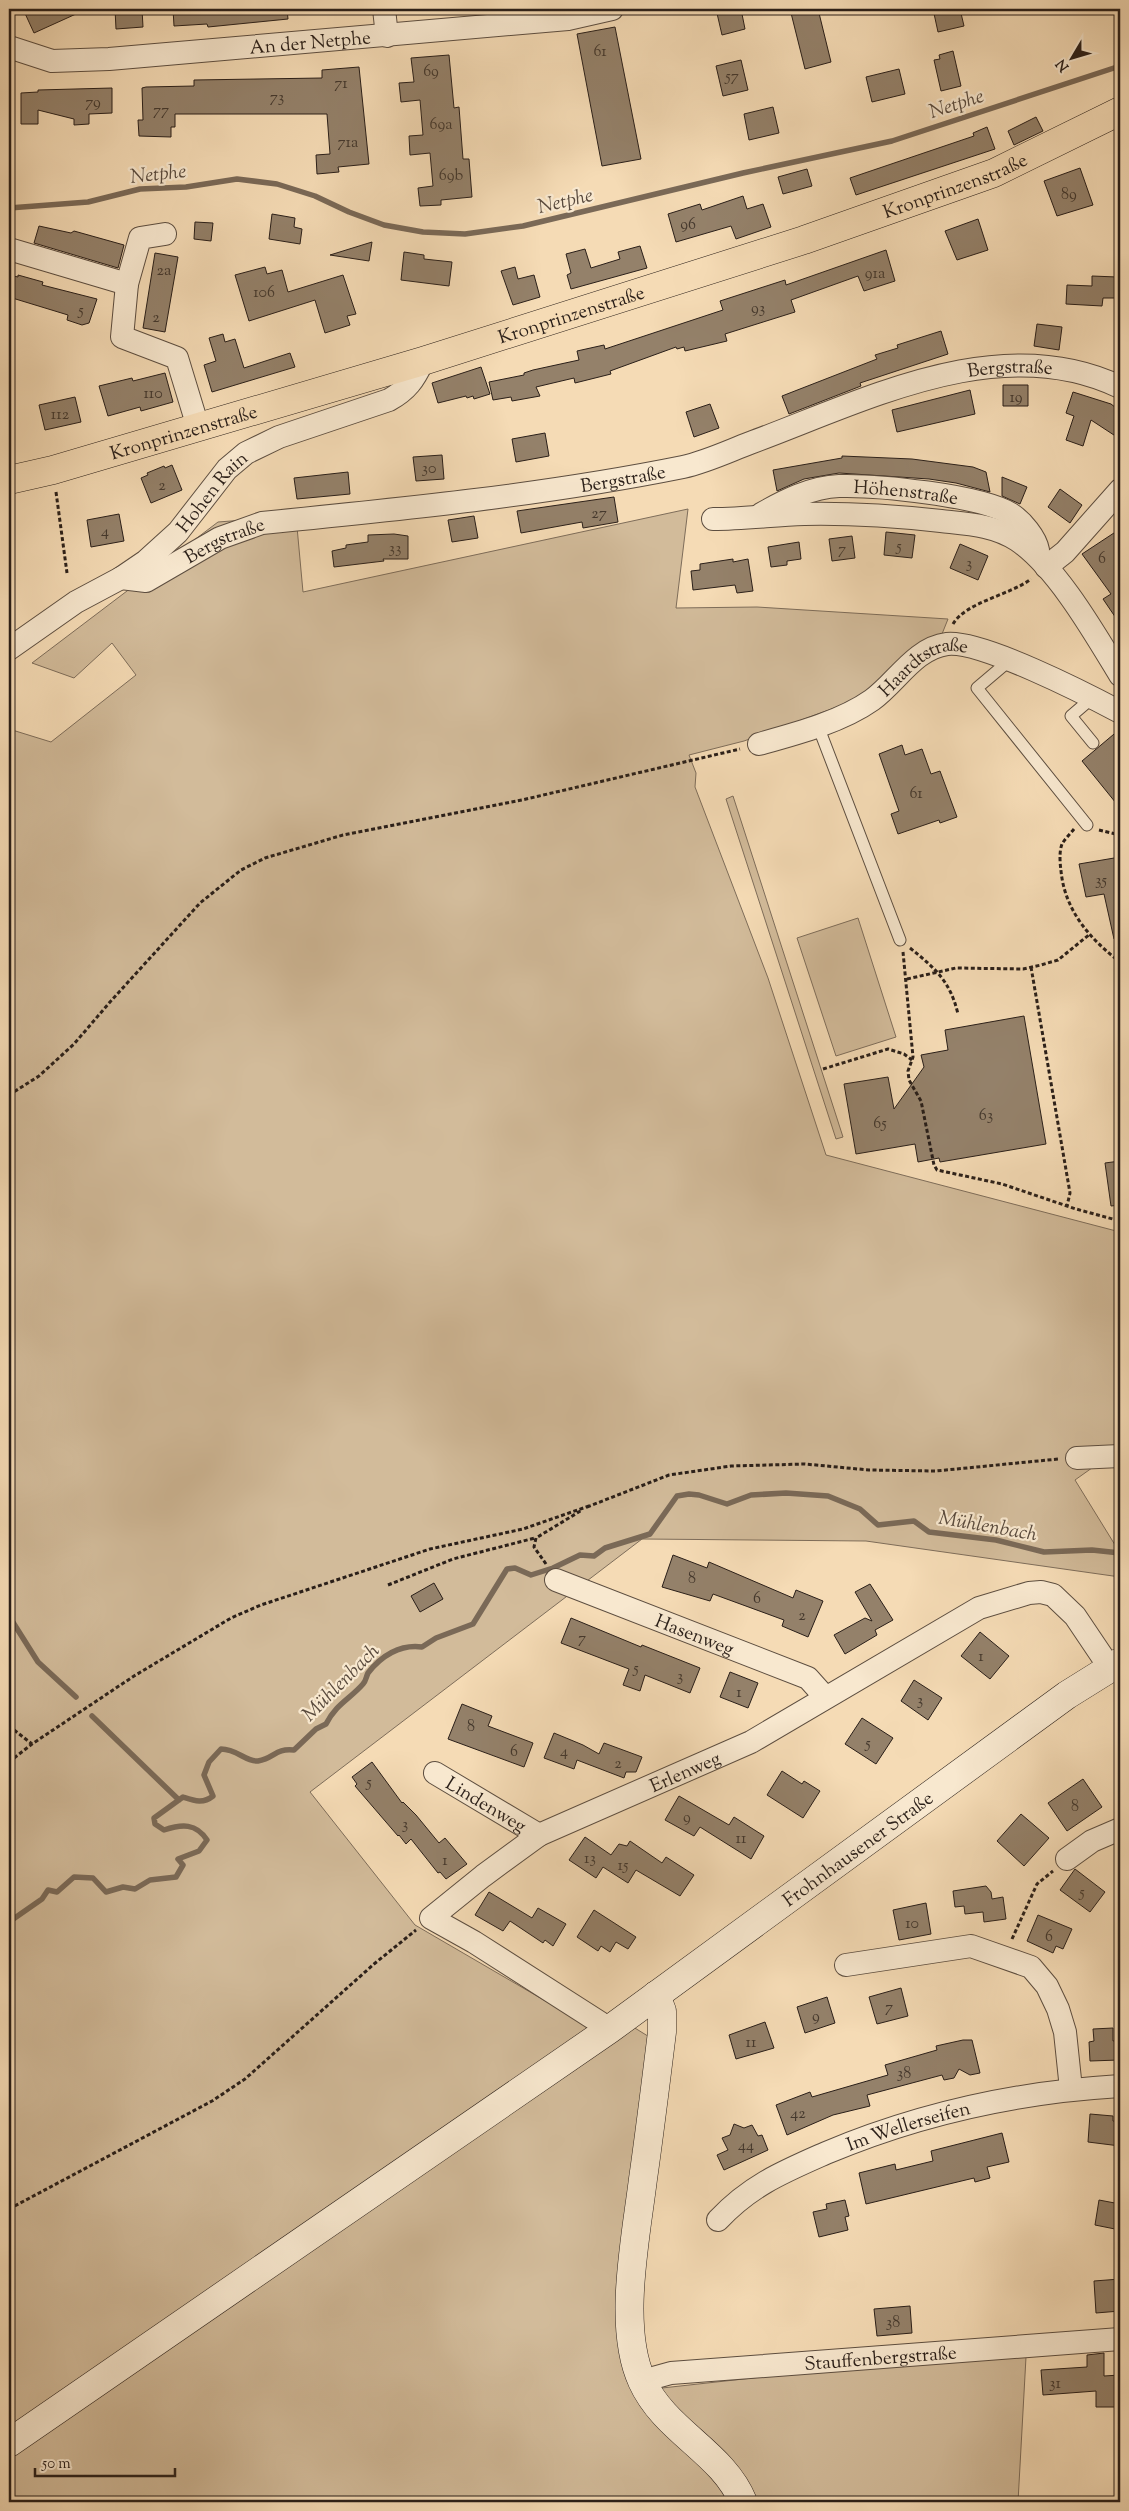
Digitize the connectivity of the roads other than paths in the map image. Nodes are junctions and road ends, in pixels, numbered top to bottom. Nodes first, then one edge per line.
1 (384, 9) edge
2 (612, 9) edge
3 (387, 36) junction
4 (9, 48) edge
5 (1120, 111) edge
6 (165, 234) dead end
7 (9, 249) edge
8 (127, 284) junction
9 (423, 361) junction
10 (1120, 387) edge
11 (198, 427) junction
12 (9, 480) edge
13 (1120, 490) edge
14 (713, 519) dead end
15 (1043, 563) junction
16 (121, 578) junction
17 (34, 633) junction
18 (9, 634) edge
19 (9, 649) edge
20 (1010, 660) junction
21 (1120, 675) edge
22 (1092, 698) junction
23 (1120, 712) edge
24 (818, 726) junction
25 (1093, 743) dead end
26 (759, 744) road end
27 (1084, 822) road end
28 (900, 940) road end
29 (1120, 1456) edge
30 (1076, 1458) road end
31 (556, 1580) dead end
32 (1115, 1665) edge
33 (825, 1697) junction
34 (435, 1773) dead end
35 (1120, 1829) edge
36 (539, 1836) junction
37 (1067, 1859) road end
38 (846, 1965) dead end
39 (656, 1995) junction
40 (610, 2028) junction
41 (1120, 2086) edge
42 (1071, 2089) junction
43 (718, 2220) dead end
44 (1120, 2339) edge
45 (642, 2381) junction
46 (9, 2443) edge
47 (743, 2502) edge

1 - 3 street
2 - 3 street, An der Netphe
3 - 4 street, An der Netphe
5 - 9 main road, Kronprinzenstraße
6 - 8 street
7 - 8 street
8 - 11 street
9 - 11 main road, Kronprinzenstraße
9 - 16 street, Hohen Rain
10 - 16 street, Bergstraße
11 - 12 main road, Kronprinzenstraße
13 - 15 street
14 - 15 street, Höhenstraße
15 - 21 street, Höhenstraße
16 - 17 street, Hohen Rain
17 - 18 street
17 - 19 street, Hohen Rain
20 - 22 street, Haardtstraße
20 - 24 street, Haardtstraße
20 - 27 lane
22 - 23 street, Haardtstraße
22 - 25 lane
24 - 26 street, Haardtstraße
24 - 28 lane
29 - 30 street
31 - 33 street, Hasenweg
32 - 33 street, Erlenweg
32 - 39 main road, Frohnhausener Straße
33 - 36 street, Erlenweg
34 - 36 street, Lindenweg
35 - 37 street
36 - 40 street, Erlenweg
38 - 42 street
39 - 40 main road, Frohnhausener Straße
39 - 45 main road
40 - 46 main road, Frohnhausener Straße
41 - 42 street, Im Wellerseifen
42 - 43 street, Im Wellerseifen
44 - 45 street, Stauffenbergstraße
45 - 47 main road

